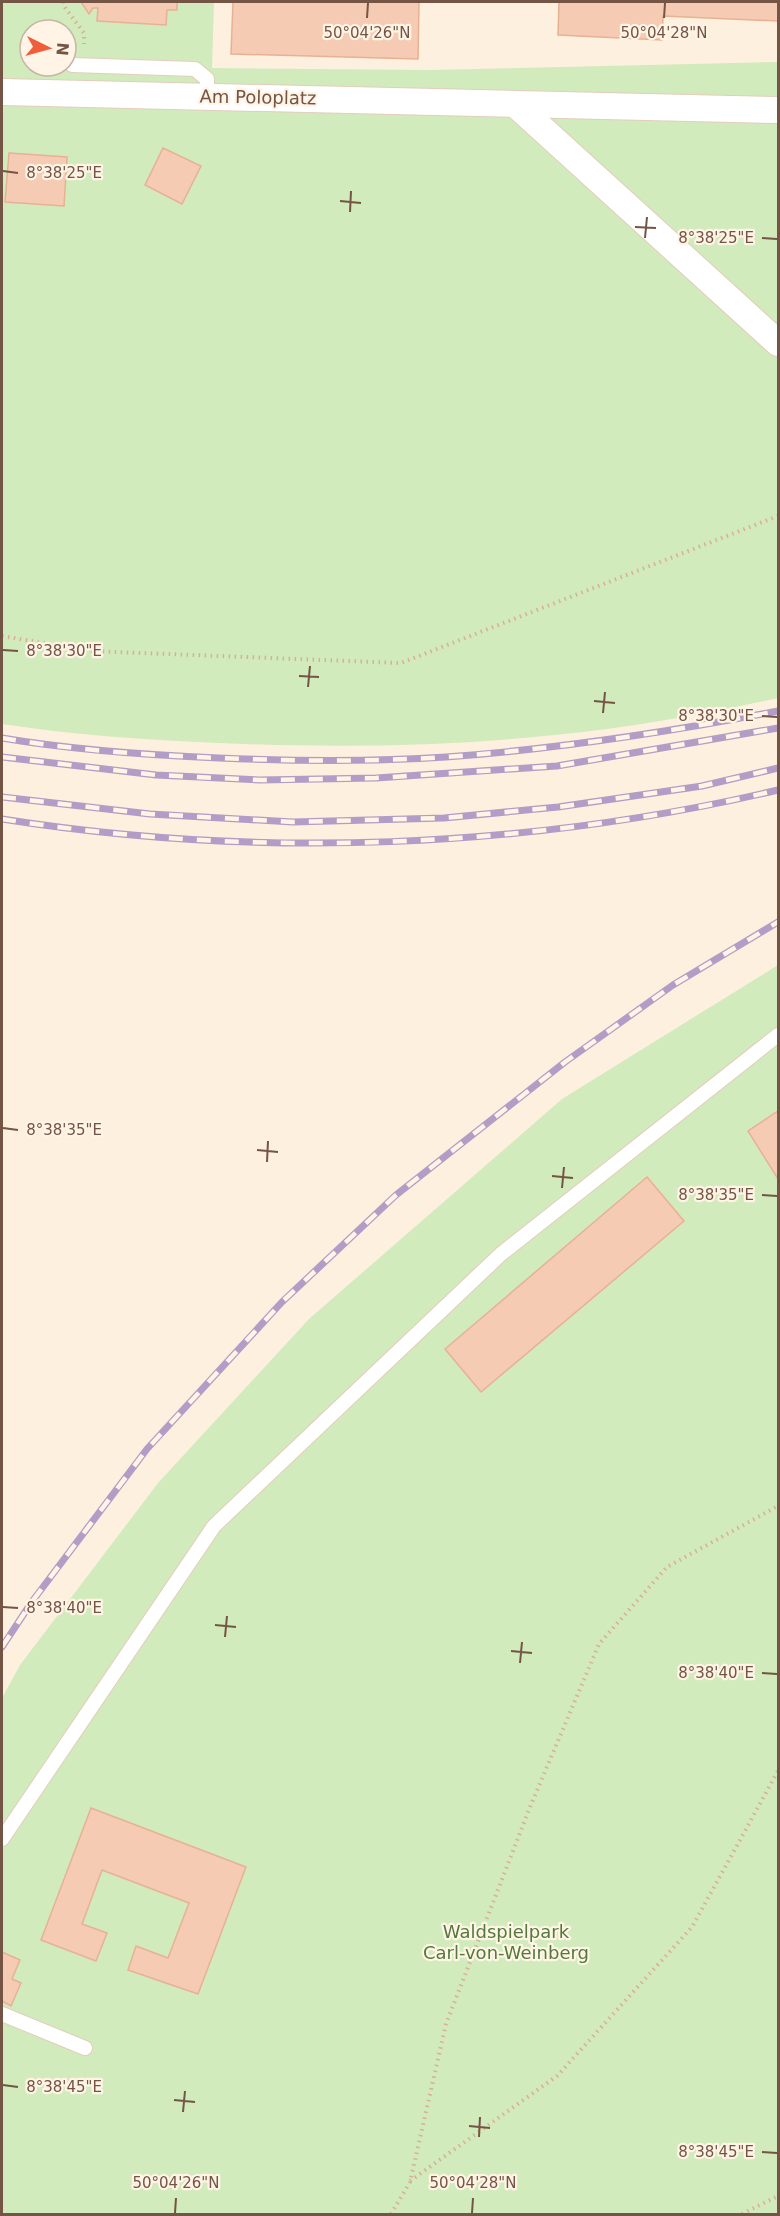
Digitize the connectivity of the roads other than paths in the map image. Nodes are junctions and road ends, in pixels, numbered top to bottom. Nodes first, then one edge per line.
1 (78, 65) road end
2 (2, 92) edge
3 (207, 96) junction
4 (515, 104) junction
5 (778, 110) edge
6 (778, 343) edge
7 (778, 1035) edge
8 (2, 1839) edge
9 (2, 2014) edge
10 (85, 2048) dead end

1 - 3 lane
2 - 3 street, Am Poloplatz
3 - 4 street, Am Poloplatz
4 - 5 street, Am Poloplatz
4 - 6 street
7 - 8 lane
9 - 10 lane

